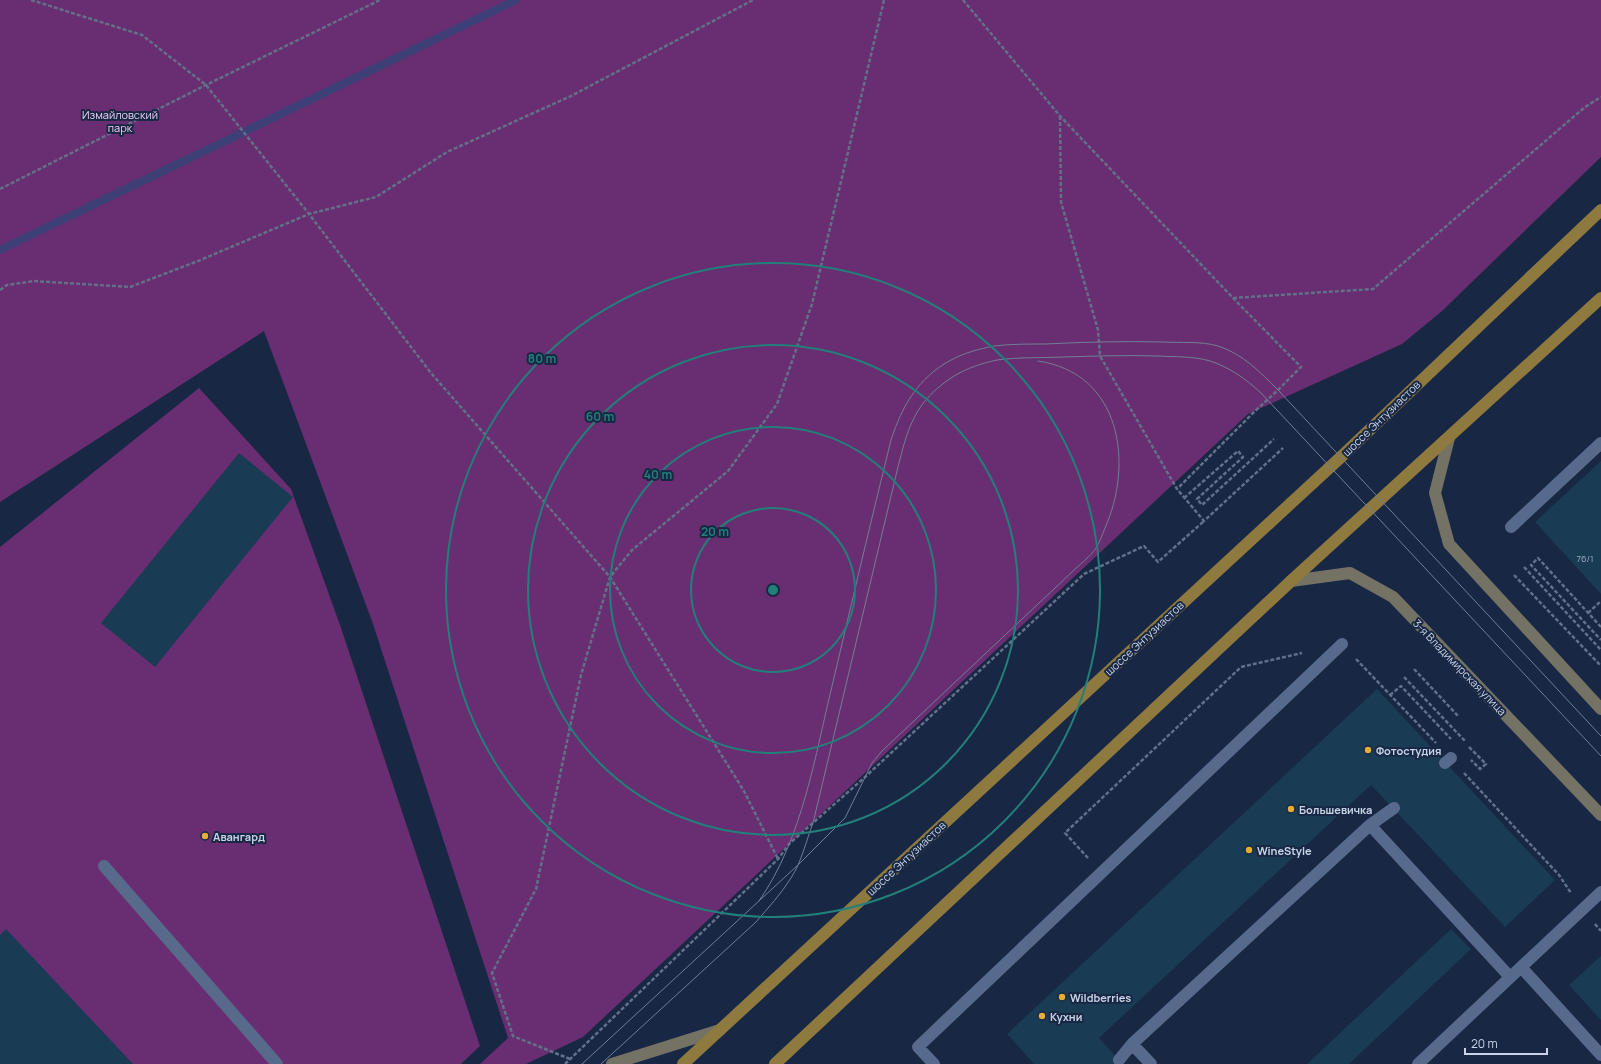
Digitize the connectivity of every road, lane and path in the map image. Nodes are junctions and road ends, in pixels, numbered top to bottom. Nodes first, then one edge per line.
1 (31, 0) edge
2 (380, 0) edge
3 (753, 0) edge
4 (884, 0) edge
5 (963, 0) edge
6 (206, 85) junction
7 (1601, 97) edge
8 (1060, 116) junction
9 (0, 189) edge
10 (1601, 210) edge
11 (309, 214) junction
12 (0, 290) edge
13 (1233, 298) junction
14 (1601, 298) edge
15 (1448, 438) junction
16 (1274, 439) dead end
17 (1601, 444) edge
18 (1283, 448) dead end
19 (1177, 489) junction
20 (1184, 498) junction
21 (1204, 521) junction
22 (1511, 527) dead end
23 (1524, 567) dead end
24 (1514, 576) dead end
25 (610, 577) junction
26 (1291, 581) junction
27 (1601, 602) edge
28 (1588, 613) junction
29 (1601, 627) edge
30 (1601, 640) edge
31 (1342, 644) joint
32 (1601, 650) edge
33 (1303, 653) dead end
34 (1601, 666) edge
35 (1414, 669) dead end
36 (1404, 677) dead end
37 (1390, 696) junction
38 (1601, 710) edge
39 (1459, 717) dead end
40 (1454, 742) dead end
41 (1470, 758) dead end
42 (1394, 808) dead end
43 (1601, 815) edge
44 (1370, 825) junction
45 (778, 859) junction
46 (104, 866) dead end
47 (1102, 872) junction
48 (1601, 892) edge
49 (1582, 910) junction
50 (1601, 931) edge
51 (1521, 967) junction
52 (1510, 977) junction
53 (720, 1030) junction
54 (1132, 1044) junction
55 (1601, 1055) edge
56 (570, 1058) junction
57 (1119, 1060) dead end
58 (277, 1064) edge
59 (565, 1064) edge
60 (612, 1064) edge
61 (684, 1064) edge
62 (775, 1064) edge
63 (934, 1064) edge
64 (1151, 1064) edge
65 (1418, 1064) edge

1 - 6 path
2 - 6 path
3 - 11 path
4 - 25 path
5 - 8 path
6 - 9 path
6 - 11 path
7 - 13 path
8 - 13 path
8 - 19 path
10 - 53 main road, шоссе Энтузиастов
11 - 12 path
11 - 25 path
13 - 19 path
14 - 15 main road
15 - 26 main road
15 - 38 street
16 - 20 path
17 - 22 lane
18 - 21 path
19 - 20 path
20 - 21 path
21 - 45 path
23 - 32 path
24 - 34 path
25 - 45 path
25 - 56 path
26 - 43 street, 3-я Владимирская улица
26 - 62 main road
27 - 28 path
28 - 29 path
28 - 30 path
31 - 37 path
31 - 47 lane
33 - 47 path
35 - 39 path
36 - 41 path
37 - 40 path
37 - 49 path
42 - 44 lane
44 - 52 lane
44 - 54 lane
45 - 56 path
46 - 58 lane
47 - 63 lane
48 - 49 lane
49 - 50 path
49 - 51 lane
51 - 52 lane
51 - 55 lane
52 - 65 lane
53 - 60 street
53 - 61 main road, шоссе Энтузиастов
54 - 57 lane
54 - 64 lane
56 - 59 path

